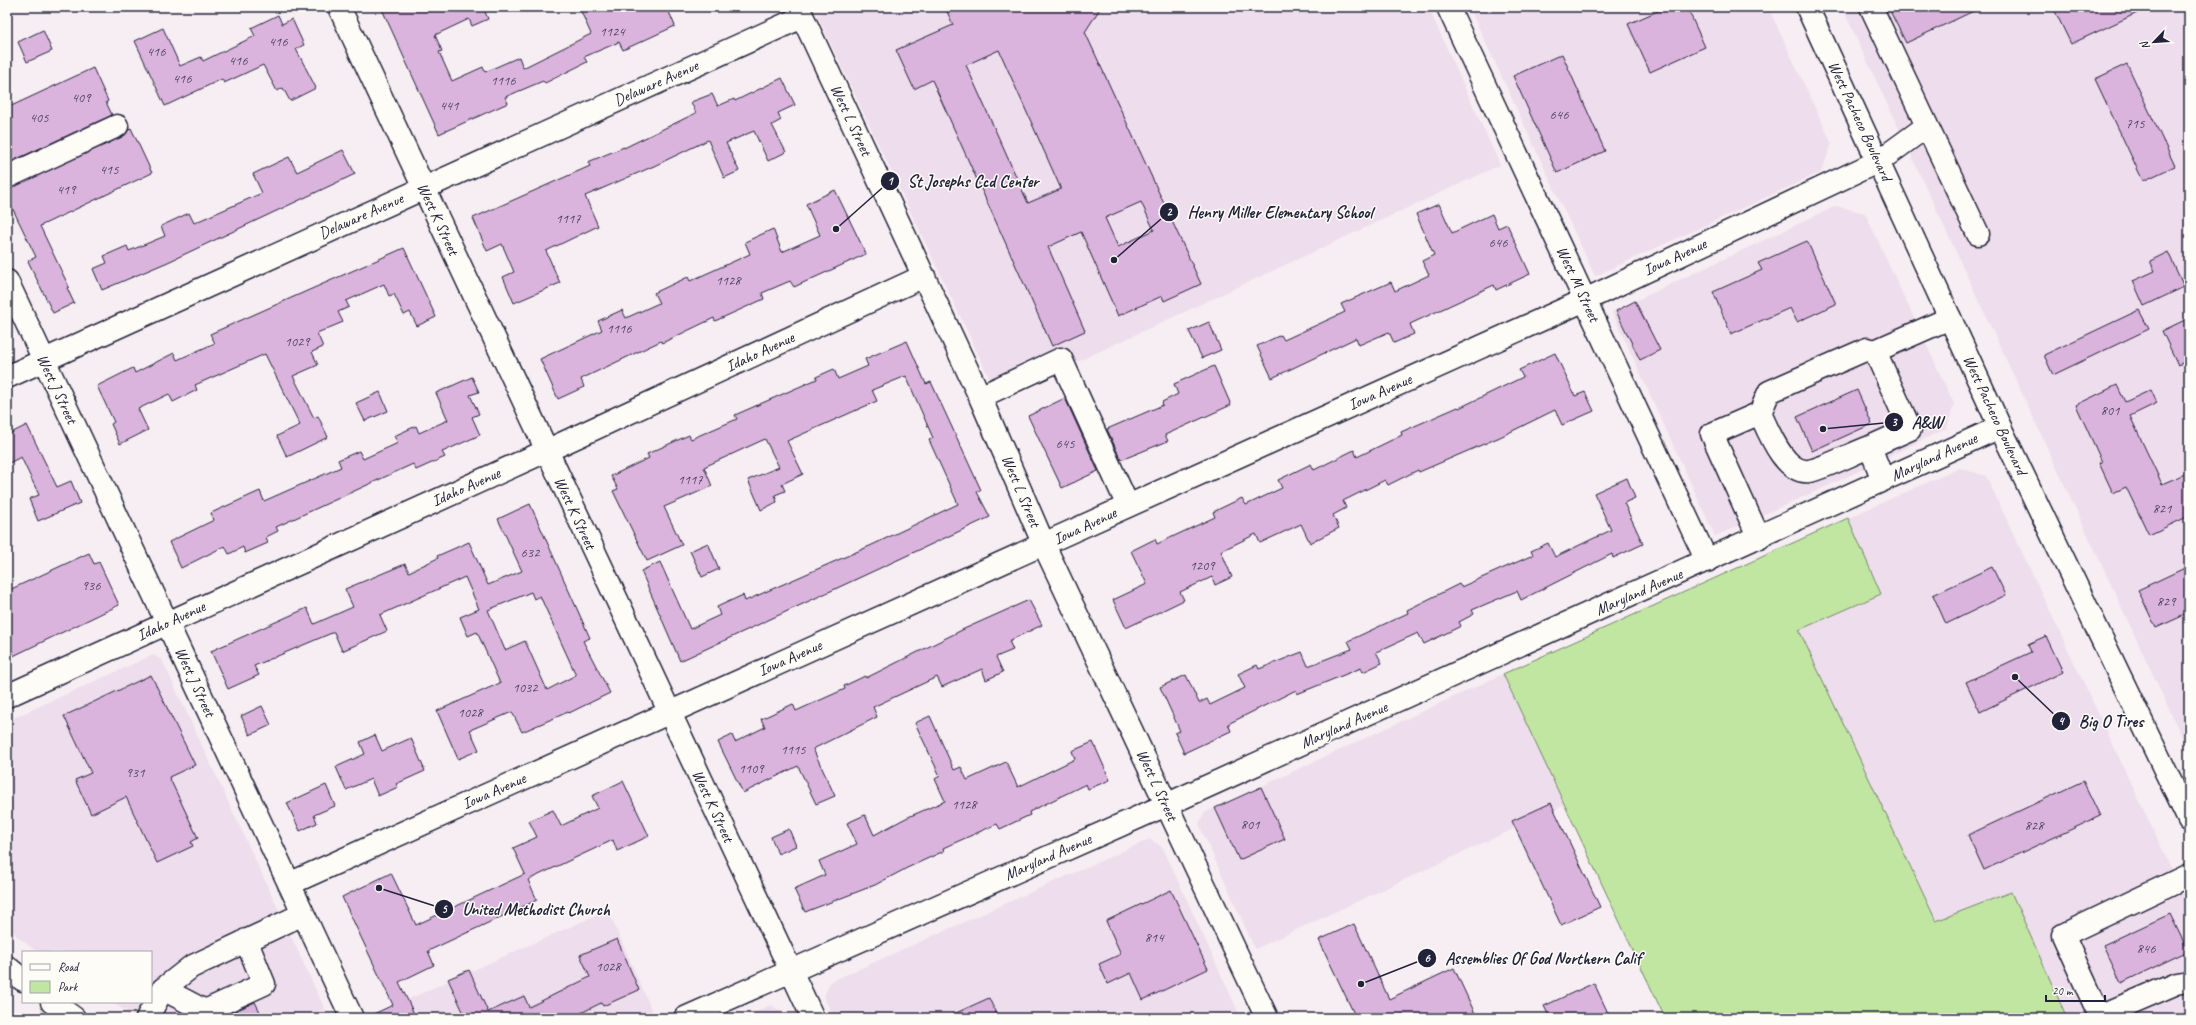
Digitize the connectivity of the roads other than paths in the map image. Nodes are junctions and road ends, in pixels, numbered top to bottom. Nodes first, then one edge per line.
1 (339, 7) edge
2 (1448, 7) edge
3 (1807, 7) edge
4 (1872, 7) edge
5 (800, 12) edge
6 (117, 126) dead end
7 (1927, 126) junction
8 (1879, 161) junction
9 (7, 177) edge
10 (424, 187) junction
11 (1978, 234) dead end
12 (924, 276) junction
13 (7, 281) edge
14 (1585, 300) junction
15 (1950, 318) junction
16 (1875, 351) junction
17 (43, 360) junction
18 (7, 377) edge
19 (980, 397) junction
20 (1760, 412) junction
21 (2000, 427) junction
22 (1868, 448) junction
23 (546, 451) junction
24 (1884, 480) junction
25 (1128, 506) junction
26 (1759, 538) junction
27 (1044, 545) junction
28 (1707, 561) junction
29 (167, 622) junction
30 (7, 696) edge
31 (669, 712) junction
32 (1166, 805) junction
33 (2189, 820) edge
34 (2189, 875) edge
35 (289, 884) junction
36 (303, 914) junction
37 (246, 940) junction
38 (7, 967) edge
39 (790, 970) junction
40 (22, 979) edge
41 (2189, 980) edge
42 (163, 989) junction
43 (53, 1003) edge
44 (2101, 1017) edge
45 (74, 1018) edge
46 (147, 1018) edge
47 (352, 1018) edge
48 (685, 1018) edge
49 (814, 1018) edge
50 (1267, 1018) edge

1 - 10 main road, West K Street
2 - 14 main road, West M Street
3 - 8 main road, West Pacheco Boulevard
4 - 7 main road
5 - 10 main road, Delaware Avenue
5 - 12 main road, West L Street
6 - 9 main road
7 - 8 main road, Iowa Avenue
7 - 11 main road
8 - 14 main road, Iowa Avenue
8 - 15 main road, West Pacheco Boulevard
10 - 17 main road, Delaware Avenue
10 - 23 main road, West K Street
12 - 19 main road, West L Street
12 - 23 main road, Idaho Avenue
13 - 17 main road, West J Street
14 - 25 main road, Iowa Avenue
14 - 28 main road, West M Street
15 - 16 main road
15 - 21 main road, West Pacheco Boulevard
16 - 20 main road
16 - 22 main road
17 - 18 main road, Delaware Avenue
17 - 29 main road, West J Street
19 - 25 main road
19 - 27 main road, West L Street
20 - 22 main road
20 - 26 main road
21 - 24 main road, Maryland Avenue
21 - 33 main road, West Pacheco Boulevard
22 - 24 main road
23 - 29 main road, Idaho Avenue
23 - 31 main road, West K Street
24 - 26 main road, Maryland Avenue
25 - 27 main road, Iowa Avenue
26 - 28 main road, Maryland Avenue
27 - 31 main road, Iowa Avenue
27 - 32 main road, West L Street
28 - 32 main road, Maryland Avenue
29 - 30 main road, Idaho Avenue
29 - 35 main road, West J Street
31 - 35 main road, Iowa Avenue
31 - 39 main road, West K Street
32 - 39 main road, Maryland Avenue
32 - 50 main road, West L Street
34 - 44 main road
35 - 36 main road, West J Street
36 - 37 main road
36 - 47 main road, West J Street
37 - 42 main road
37 - 42 main road
38 - 40 main road
39 - 48 main road, Maryland Avenue
39 - 49 main road, West K Street
41 - 44 main road
42 - 46 main road
43 - 45 main road

